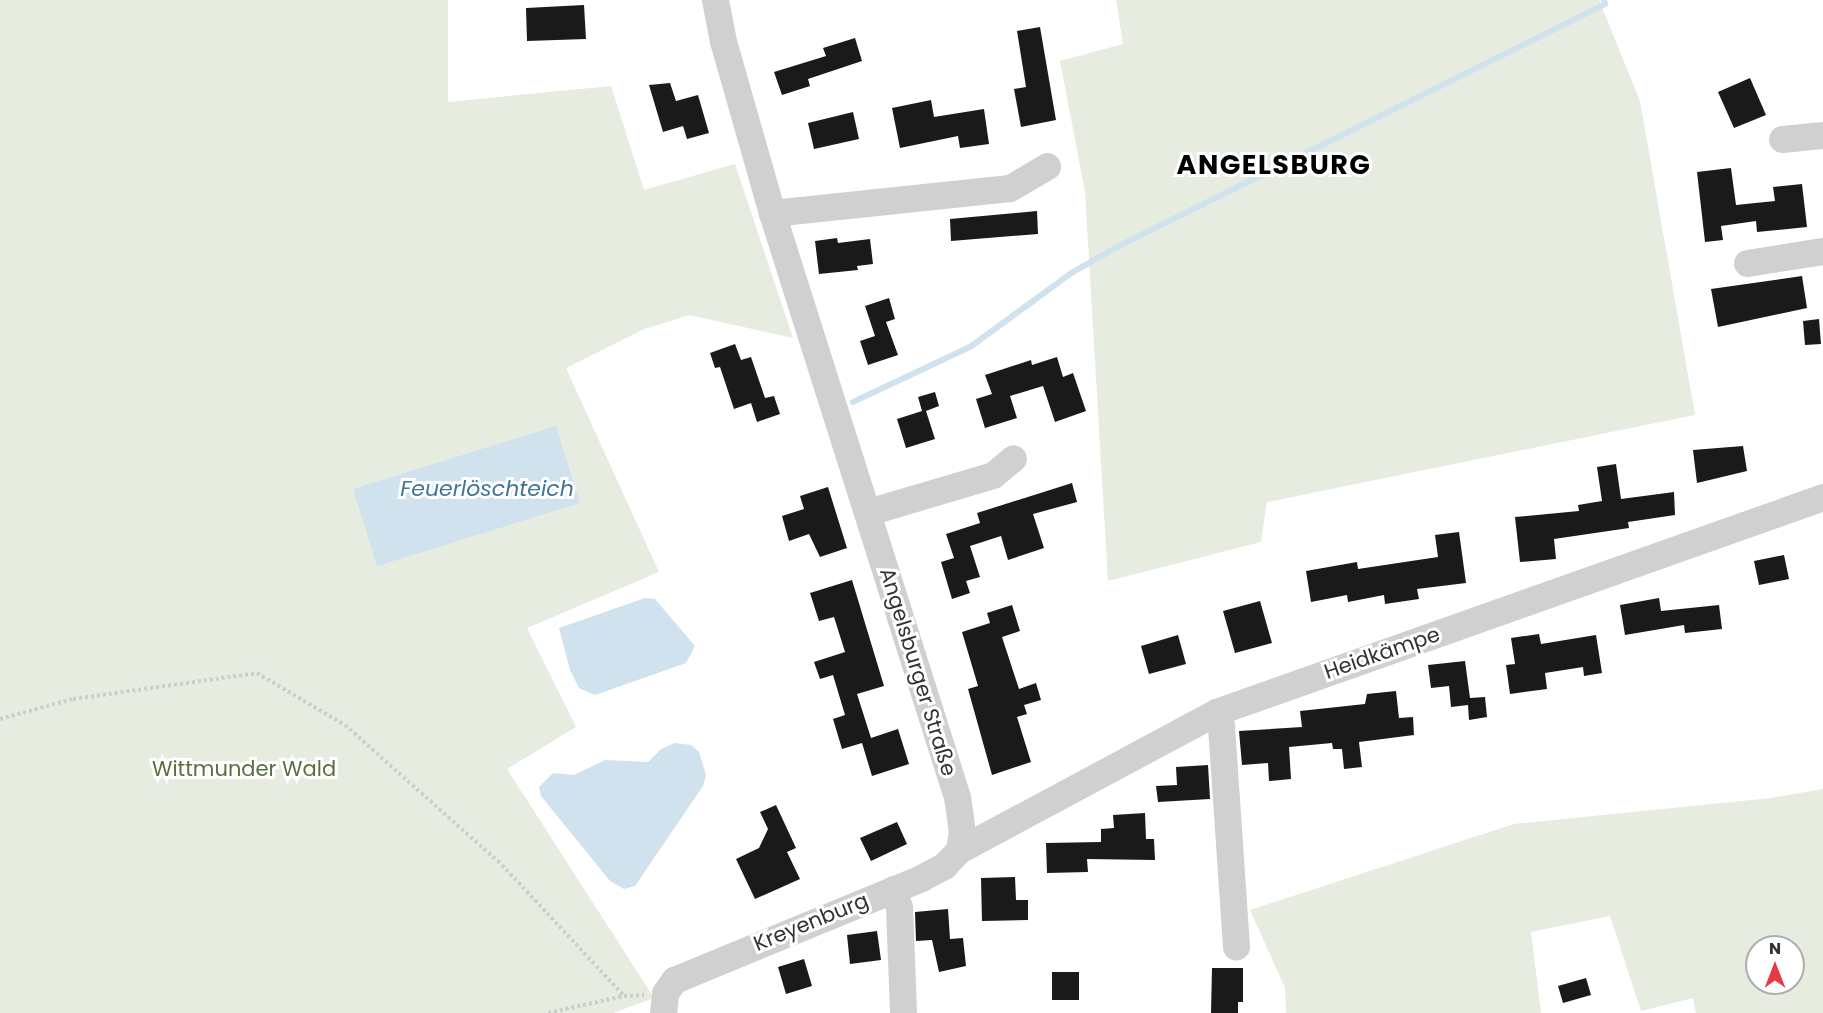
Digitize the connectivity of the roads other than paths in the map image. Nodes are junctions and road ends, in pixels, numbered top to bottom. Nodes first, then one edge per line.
1 (715, 0) edge
2 (1823, 135) edge
3 (1782, 139) dead end
4 (1047, 166) dead end
5 (772, 213) junction
6 (1823, 251) edge
7 (1748, 263) dead end
8 (1013, 458) dead end
9 (1823, 497) edge
10 (868, 512) junction
11 (1216, 712) junction
12 (960, 841) junction
13 (893, 889) junction
14 (1236, 946) dead end
15 (664, 1003) edge
16 (903, 1013) edge

1 - 5 street, Angelsburger Straße
2 - 3 street
4 - 5 street
5 - 10 street, Angelsburger Straße
6 - 7 street
8 - 10 street
9 - 11 street, Heidkämpe
10 - 12 street, Angelsburger Straße
11 - 12 street, Heidkämpe
11 - 14 street
12 - 13 street, Kreyenburg
13 - 15 street, Kreyenburg
13 - 16 street

